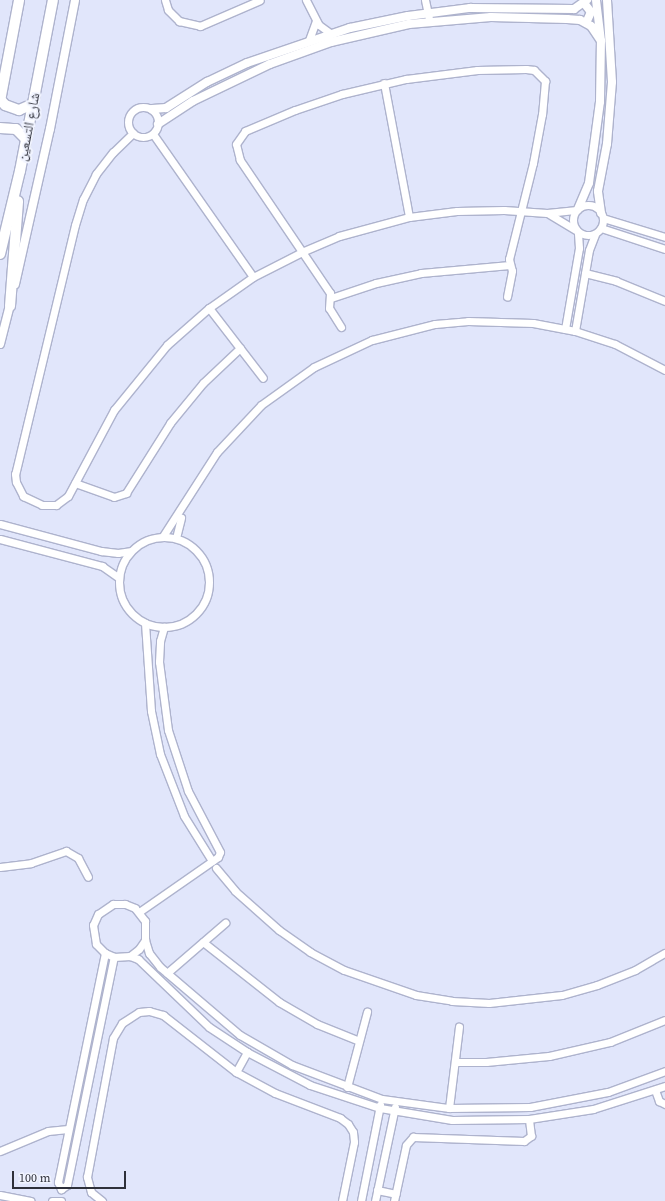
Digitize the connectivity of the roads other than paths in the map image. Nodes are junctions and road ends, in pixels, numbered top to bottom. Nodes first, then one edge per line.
1 (19, 0) edge
2 (53, 0) edge
3 (75, 0) edge
4 (165, 0) edge
5 (260, 0) edge
6 (306, 0) edge
7 (425, 0) edge
8 (596, 0) edge
9 (607, 0) edge
10 (585, 2) edge
11 (429, 17) junction
12 (316, 21) junction
13 (586, 23) junction
14 (330, 33) junction
15 (309, 40) junction
16 (601, 41) junction
17 (384, 83) junction
18 (0, 100) edge
19 (33, 104) junction
20 (152, 109) junction
21 (158, 124) junction
22 (0, 128) edge
23 (134, 133) junction
24 (153, 134) junction
25 (26, 139) junction
26 (20, 171) junction
27 (578, 210) junction
28 (521, 211) junction
29 (547, 213) junction
30 (602, 215) junction
31 (409, 217) junction
32 (601, 228) junction
33 (577, 231) junction
34 (595, 234) junction
35 (665, 237) edge
36 (665, 249) edge
37 (304, 251) junction
38 (0, 254) edge
39 (510, 265) junction
40 (585, 273) junction
41 (253, 277) junction
42 (507, 297) dead end
43 (331, 298) junction
44 (665, 301) edge
45 (10, 306) junction
46 (209, 308) junction
47 (341, 327) dead end
48 (565, 329) junction
49 (575, 331) junction
50 (0, 344) edge
51 (240, 348) junction
52 (665, 370) edge
53 (263, 378) dead end
54 (75, 483) junction
55 (186, 503) junction
56 (0, 524) edge
57 (25, 532) junction
58 (163, 536) junction
59 (176, 538) junction
60 (0, 539) edge
61 (21, 544) junction
62 (130, 550) junction
63 (118, 578) junction
64 (145, 623) junction
65 (164, 627) junction
66 (212, 861) junction
67 (0, 867) edge
68 (216, 868) dead end
69 (88, 877) dead end
70 (140, 912) junction
71 (225, 923) dead end
72 (145, 940) junction
73 (202, 942) junction
74 (105, 953) junction
75 (665, 953) edge
76 (130, 956) junction
77 (114, 957) junction
78 (167, 973) junction
79 (367, 1012) dead end
80 (665, 1020) edge
81 (459, 1027) dead end
82 (359, 1041) junction
83 (247, 1052) junction
84 (455, 1062) junction
85 (665, 1071) edge
86 (236, 1072) junction
87 (665, 1086) edge
88 (347, 1088) junction
89 (655, 1090) junction
90 (382, 1099) junction
91 (396, 1102) junction
92 (665, 1104) edge
93 (380, 1108) junction
94 (450, 1108) junction
95 (394, 1112) junction
96 (529, 1120) junction
97 (68, 1129) junction
98 (0, 1151) edge
99 (377, 1190) junction
100 (0, 1195) edge
101 (395, 1197) edge
102 (30, 1201) edge
103 (52, 1201) edge
104 (61, 1201) edge
105 (102, 1201) edge
106 (342, 1201) edge
107 (361, 1201) edge
108 (375, 1201) edge

1 - 18 main road
2 - 19 main road, شارع التسعين
3 - 45 street
4 - 5 street
6 - 12 street
7 - 11 street
8 - 16 street
9 - 30 street
10 - 11 street
10 - 13 street
11 - 13 street
11 - 14 street
11 - 21 street
12 - 14 street
12 - 15 street
13 - 16 street
14 - 15 street
15 - 20 street
16 - 27 street
17 - 28 street
17 - 31 street
17 - 37 street
18 - 19 main road
19 - 25 main road, شارع التسعين
20 - 21 street
20 - 23 street
21 - 24 street
22 - 25 main road
23 - 24 street
23 - 54 street
24 - 41 street
25 - 26 main road, شارع التسعين
26 - 38 main road, شارع التسعين
26 - 45 main road
27 - 29 street
27 - 30 street
27 - 33 street
28 - 29 street
28 - 31 street
28 - 39 street
29 - 33 street
30 - 32 street
30 - 35 street
31 - 37 street
32 - 34 street
32 - 36 street
33 - 34 street
33 - 48 street
34 - 40 street
37 - 41 street
37 - 43 street
39 - 42 street
39 - 43 street
40 - 44 street
40 - 49 street
41 - 46 street
43 - 47 street
45 - 50 street
46 - 51 street
46 - 54 street
48 - 49 street
48 - 55 street
49 - 52 street
51 - 53 street
51 - 54 street
55 - 58 street
55 - 59 street
56 - 57 street
57 - 61 street
57 - 62 street
58 - 59 street
58 - 62 street
59 - 65 street
60 - 61 street
61 - 63 street
62 - 63 street
63 - 64 street
64 - 65 street
64 - 66 street
65 - 66 street
66 - 70 street
67 - 69 street
68 - 75 street
70 - 72 street
70 - 74 street
71 - 73 street
72 - 76 street
72 - 78 street
73 - 78 street
73 - 82 street
74 - 77 street
74 - 97 street
76 - 77 street
76 - 83 street
77 - 97 street
78 - 88 street
79 - 82 street
80 - 84 street
81 - 84 street
82 - 88 street
83 - 86 street
83 - 93 street
84 - 94 street
85 - 94 street
86 - 105 street
86 - 106 street
87 - 89 street
88 - 90 street
89 - 92 street
89 - 96 street
90 - 91 street
90 - 93 street
91 - 94 street
91 - 95 street
93 - 95 street
93 - 107 street
95 - 96 street
95 - 99 street
96 - 101 street
97 - 98 street
99 - 101 street
99 - 108 street
100 - 102 street
103 - 104 street

